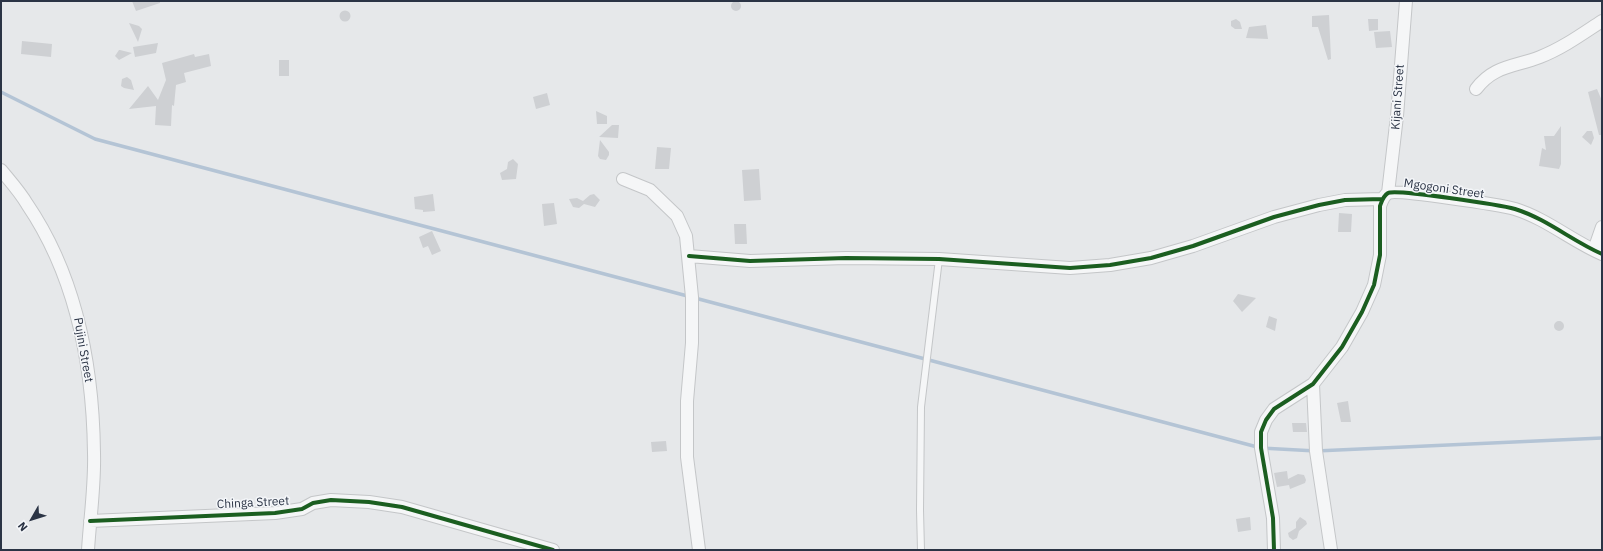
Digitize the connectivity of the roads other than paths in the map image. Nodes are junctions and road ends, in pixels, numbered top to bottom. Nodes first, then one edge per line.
1 (1406, 1) edge
2 (1602, 21) edge
3 (1476, 89) dead end
4 (1, 170) edge
5 (623, 179) dead end
6 (1385, 196) junction
7 (1602, 227) edge
8 (1598, 252) edge
9 (689, 256) junction
10 (939, 259) junction
11 (1313, 384) junction
12 (90, 521) junction
13 (88, 550) edge
14 (553, 550) edge
15 (699, 550) edge
16 (921, 550) edge
17 (1274, 550) edge
18 (1331, 550) edge

1 - 6 street, Kijani Street
2 - 3 street
4 - 12 street, Pujini Street
5 - 9 street
6 - 8 street, Mgogoni Street
6 - 10 street, Mgogoni Street
6 - 11 street
7 - 8 street
9 - 10 street, Mgogoni Street
9 - 15 street
10 - 16 lane
11 - 17 street
11 - 18 street
12 - 13 street, Pujini Street
12 - 14 street, Chinga Street

